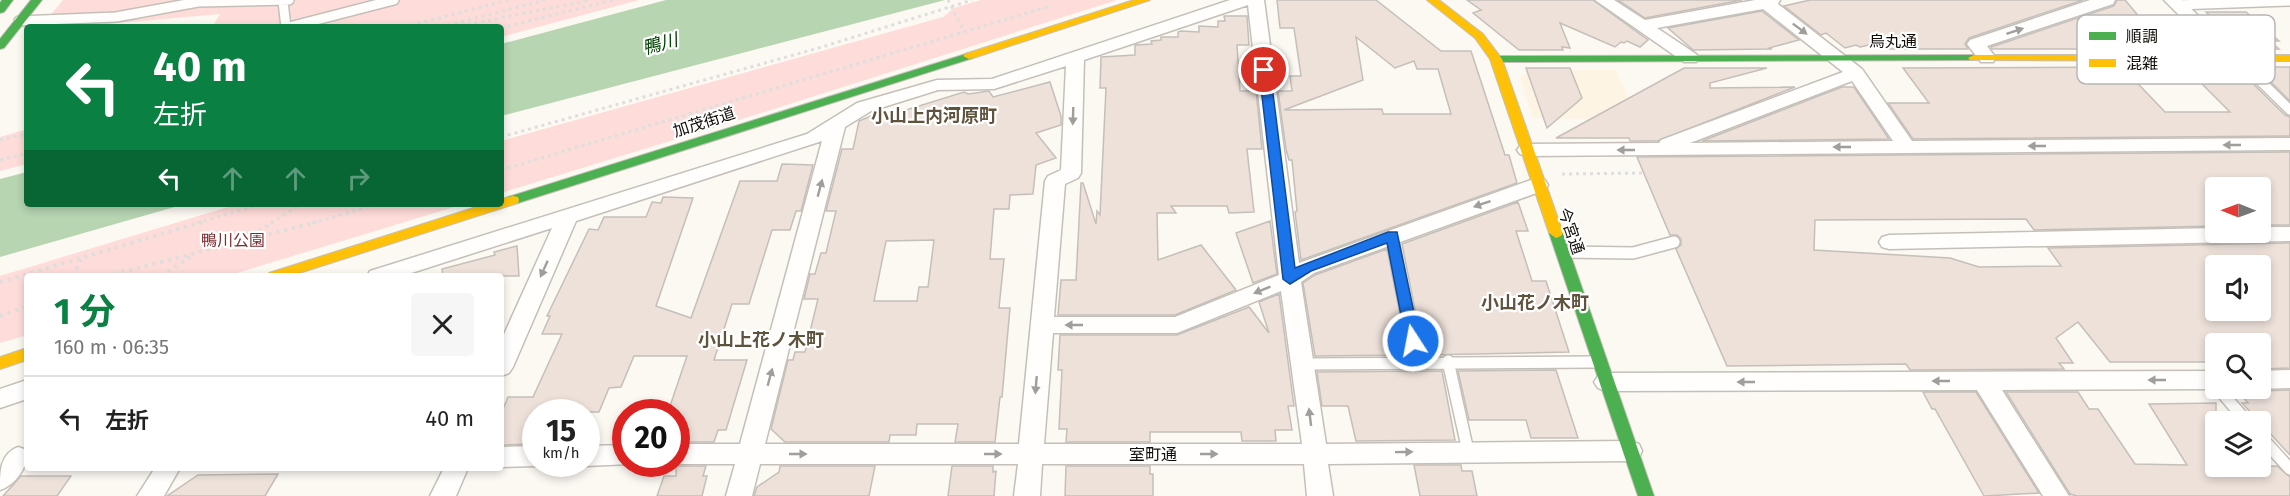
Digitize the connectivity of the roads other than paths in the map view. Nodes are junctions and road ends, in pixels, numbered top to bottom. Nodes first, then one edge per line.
1 (8, 0) edge
2 (37, 0) edge
3 (394, 0) edge
4 (1145, 0) edge
5 (1247, 0) edge
6 (1256, 0) edge
7 (1432, 0) edge
8 (1603, 0) edge
9 (2107, 0) edge
10 (254, 1) edge
11 (286, 1) edge
12 (1766, 1) edge
13 (2290, 1) edge
14 (2174, 3) edge
15 (0, 10) edge
16 (2187, 15) edge
17 (20, 21) junction
18 (288, 24) edge
19 (300, 24) edge
20 (1643, 26) junction
21 (0, 46) edge
22 (2275, 57) edge
23 (2290, 57) edge
24 (1075, 58) junction
25 (1690, 58) junction
26 (1839, 58) junction
27 (1987, 58) junction
28 (2077, 58) edge
29 (1496, 59) junction
30 (1856, 73) junction
31 (2262, 84) edge
32 (2290, 110) edge
33 (837, 122) junction
34 (2290, 144) edge
35 (1906, 146) junction
36 (1527, 150) junction
37 (1654, 150) junction
38 (1545, 180) junction
39 (504, 203) edge
40 (492, 207) edge
41 (568, 215) junction
42 (2290, 234) edge
43 (1392, 236) junction
44 (1674, 242) dead end
45 (1888, 242) dead end
46 (1561, 252) junction
47 (283, 273) edge
48 (387, 273) edge
49 (1290, 279) junction
50 (1042, 325) junction
51 (24, 355) edge
52 (504, 360) edge
53 (1448, 361) junction
54 (1417, 362) junction
55 (0, 363) edge
56 (1304, 364) junction
57 (1603, 372) junction
58 (2290, 379) edge
59 (2271, 380) edge
60 (1984, 381) junction
61 (2205, 383) edge
62 (24, 390) edge
63 (0, 399) edge
64 (2228, 399) edge
65 (2238, 411) edge
66 (2271, 448) edge
67 (1468, 451) junction
68 (1629, 451) junction
69 (690, 454) edge
70 (750, 454) junction
71 (1030, 454) junction
72 (1315, 454) junction
73 (504, 456) edge
74 (522, 456) edge
75 (15, 457) edge
76 (2290, 469) edge
77 (166, 471) edge
78 (455, 471) edge
79 (0, 480) edge
80 (150, 496) edge
81 (443, 496) edge
82 (739, 496) edge
83 (1027, 496) edge
84 (1320, 496) edge
85 (1646, 496) edge
86 (2056, 496) edge

1 - 15 street
2 - 17 street
3 - 19 lane
4 - 39 street, 加茂街道
5 - 24 street
6 - 49 street
7 - 29 street, 今宮通
8 - 20 street
27 -> 9 street
10 - 11 lane
10 - 17 lane
11 - 18 lane
12 - 20 street
12 -> 26 street
13 - 14 lane
14 - 16 street
17 - 21 street
20 - 25 street
22 - 23 street, 烏丸通
24 - 33 street
24 -> 50 street
25 - 26 street, 烏丸通
25 - 29 street, 烏丸通
26 - 27 street, 烏丸通
26 - 30 street
27 - 28 street, 烏丸通
29 - 36 street, 今宮通
30 - 35 street
30 - 37 street
31 - 32 lane
33 - 41 street
70 -> 33 street
34 -> 35 street
35 -> 37 street
37 -> 36 street
36 - 38 street, 今宮通
38 -> 43 street
38 - 46 street, 今宮通
40 - 47 street, 加茂街道
41 - 48 street
41 -> 52 street
42 - 45 street
43 - 49 street
43 - 54 lane
44 - 46 lane
46 - 57 street, 今宮通
49 -> 50 street
49 - 56 street
50 -> 71 street
51 - 55 street
53 - 54 lane
53 - 57 lane
53 - 67 lane
54 - 56 lane
72 -> 56 street
60 -> 57 street
57 - 68 street, 今宮通
58 - 59 street
61 -> 60 street
60 - 86 street
62 - 63 street
64 - 65 lane
66 - 76 lane
67 - 68 street, 室町通
72 -> 67 street, 室町通
68 - 85 street, 今宮通
69 - 70 street, 室町通
70 -> 71 street, 室町通
70 - 82 street
71 -> 72 street, 室町通
71 - 83 street
72 - 84 street
73 - 74 street
75 - 79 street
77 - 80 street
78 - 81 street

